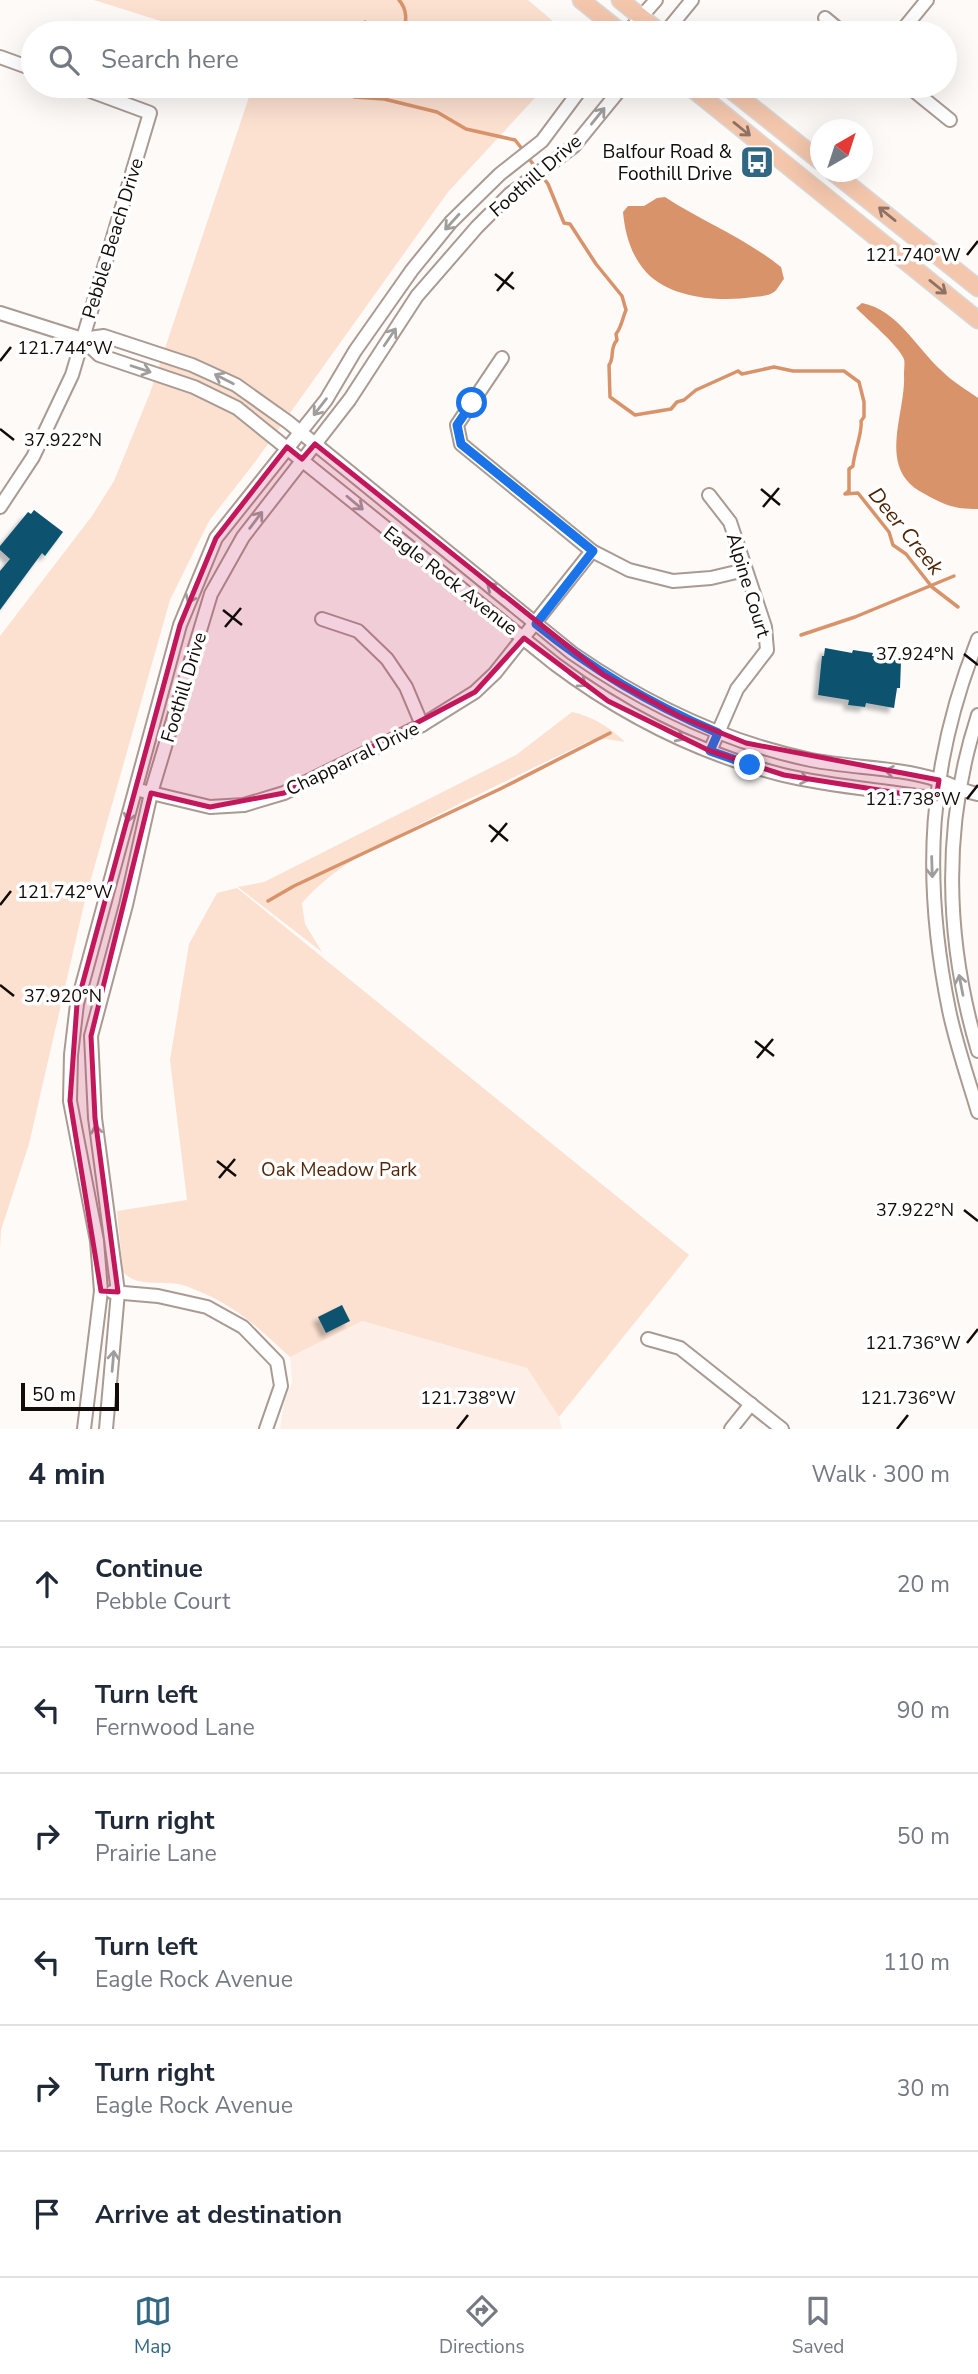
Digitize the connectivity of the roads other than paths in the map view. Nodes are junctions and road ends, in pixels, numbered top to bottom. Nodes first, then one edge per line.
1 (581, 0) edge
2 (620, 0) edge
3 (656, 0) edge
4 (692, 0) edge
5 (927, 0) edge
6 (641, 17) junction
7 (825, 18) dead end
8 (609, 21) edge
9 (637, 21) edge
10 (646, 21) edge
11 (674, 21) edge
12 (829, 21) edge
13 (910, 21) edge
14 (0, 57) edge
15 (21, 65) edge
16 (109, 98) edge
17 (573, 98) edge
18 (613, 98) edge
19 (704, 98) edge
20 (741, 98) edge
21 (923, 98) edge
22 (950, 120) dead end
23 (810, 152) edge
24 (846, 182) edge
25 (978, 288) edge
26 (0, 313) edge
27 (978, 320) edge
28 (82, 339) junction
29 (502, 358) dead end
30 (300, 432) junction
31 (315, 444) junction
32 (287, 447) junction
33 (302, 459) junction
34 (709, 495) dead end
35 (0, 507) edge
36 (593, 551) junction
37 (745, 570) junction
38 (322, 619) dead end
39 (536, 624) junction
40 (524, 638) junction
41 (978, 639) edge
42 (978, 715) edge
43 (422, 725) junction
44 (718, 733) junction
45 (710, 751) junction
46 (939, 780) junction
47 (136, 789) junction
48 (960, 791) junction
49 (151, 793) junction
50 (978, 794) edge
51 (936, 799) junction
52 (978, 1051) edge
53 (978, 1112) edge
54 (101, 1291) junction
55 (118, 1292) junction
56 (648, 1339) dead end
57 (751, 1404) junction
58 (84, 1429) edge
59 (106, 1429) edge
60 (267, 1429) edge
61 (731, 1429) edge
62 (782, 1429) edge

1 - 8 main road
2 - 6 main road
3 - 6 street
4 - 11 street
5 - 13 street
6 - 9 street
6 - 10 main road
7 - 12 street
14 - 15 street
16 - 28 street, Pebble Beach Drive
17 -> 30 street, Foothill Drive
31 -> 18 street, Foothill Drive
19 -> 27 main road
20 - 23 main road
21 - 22 street
25 -> 24 main road
26 - 28 street
30 -> 28 street, Eagle Rock Avenue
28 -> 32 street, Eagle Rock Avenue
28 - 35 street, Pebble Beach Drive
29 - 36 street
30 - 31 street, Eagle Rock Avenue
30 - 32 street, Foothill Drive
31 - 33 street, Foothill Drive
39 -> 31 street, Eagle Rock Avenue
32 - 33 street, Eagle Rock Avenue
32 -> 47 street, Foothill Drive
33 -> 40 street, Eagle Rock Avenue
49 -> 33 street, Foothill Drive
34 - 37 street, Alpine Court
36 - 37 street
36 - 39 street, Chapparral Drive
37 - 44 street, Alpine Court
38 - 43 street
39 - 40 street, Chapparral Drive
39 - 44 street, Eagle Rock Avenue
40 - 43 street, Chapparral Drive
40 -> 45 street, Eagle Rock Avenue
41 - 46 street
42 - 48 street
43 - 49 street, Chapparral Drive
44 - 45 street, Alpine Court
46 -> 44 street, Eagle Rock Avenue
45 -> 51 street, Eagle Rock Avenue
46 - 48 street, Eagle Rock Avenue
46 - 51 street
47 - 49 street, Chapparral Drive
47 -> 54 street, Foothill Drive
48 - 50 street, Eagle Rock Avenue
48 - 51 street, Eagle Rock Avenue
52 -> 48 street
55 -> 49 street, Foothill Drive
51 -> 53 street
54 - 55 street
54 - 58 street, Foothill Drive
59 -> 55 street, Foothill Drive
55 - 60 street
56 - 57 street
57 - 61 street
57 - 62 street

